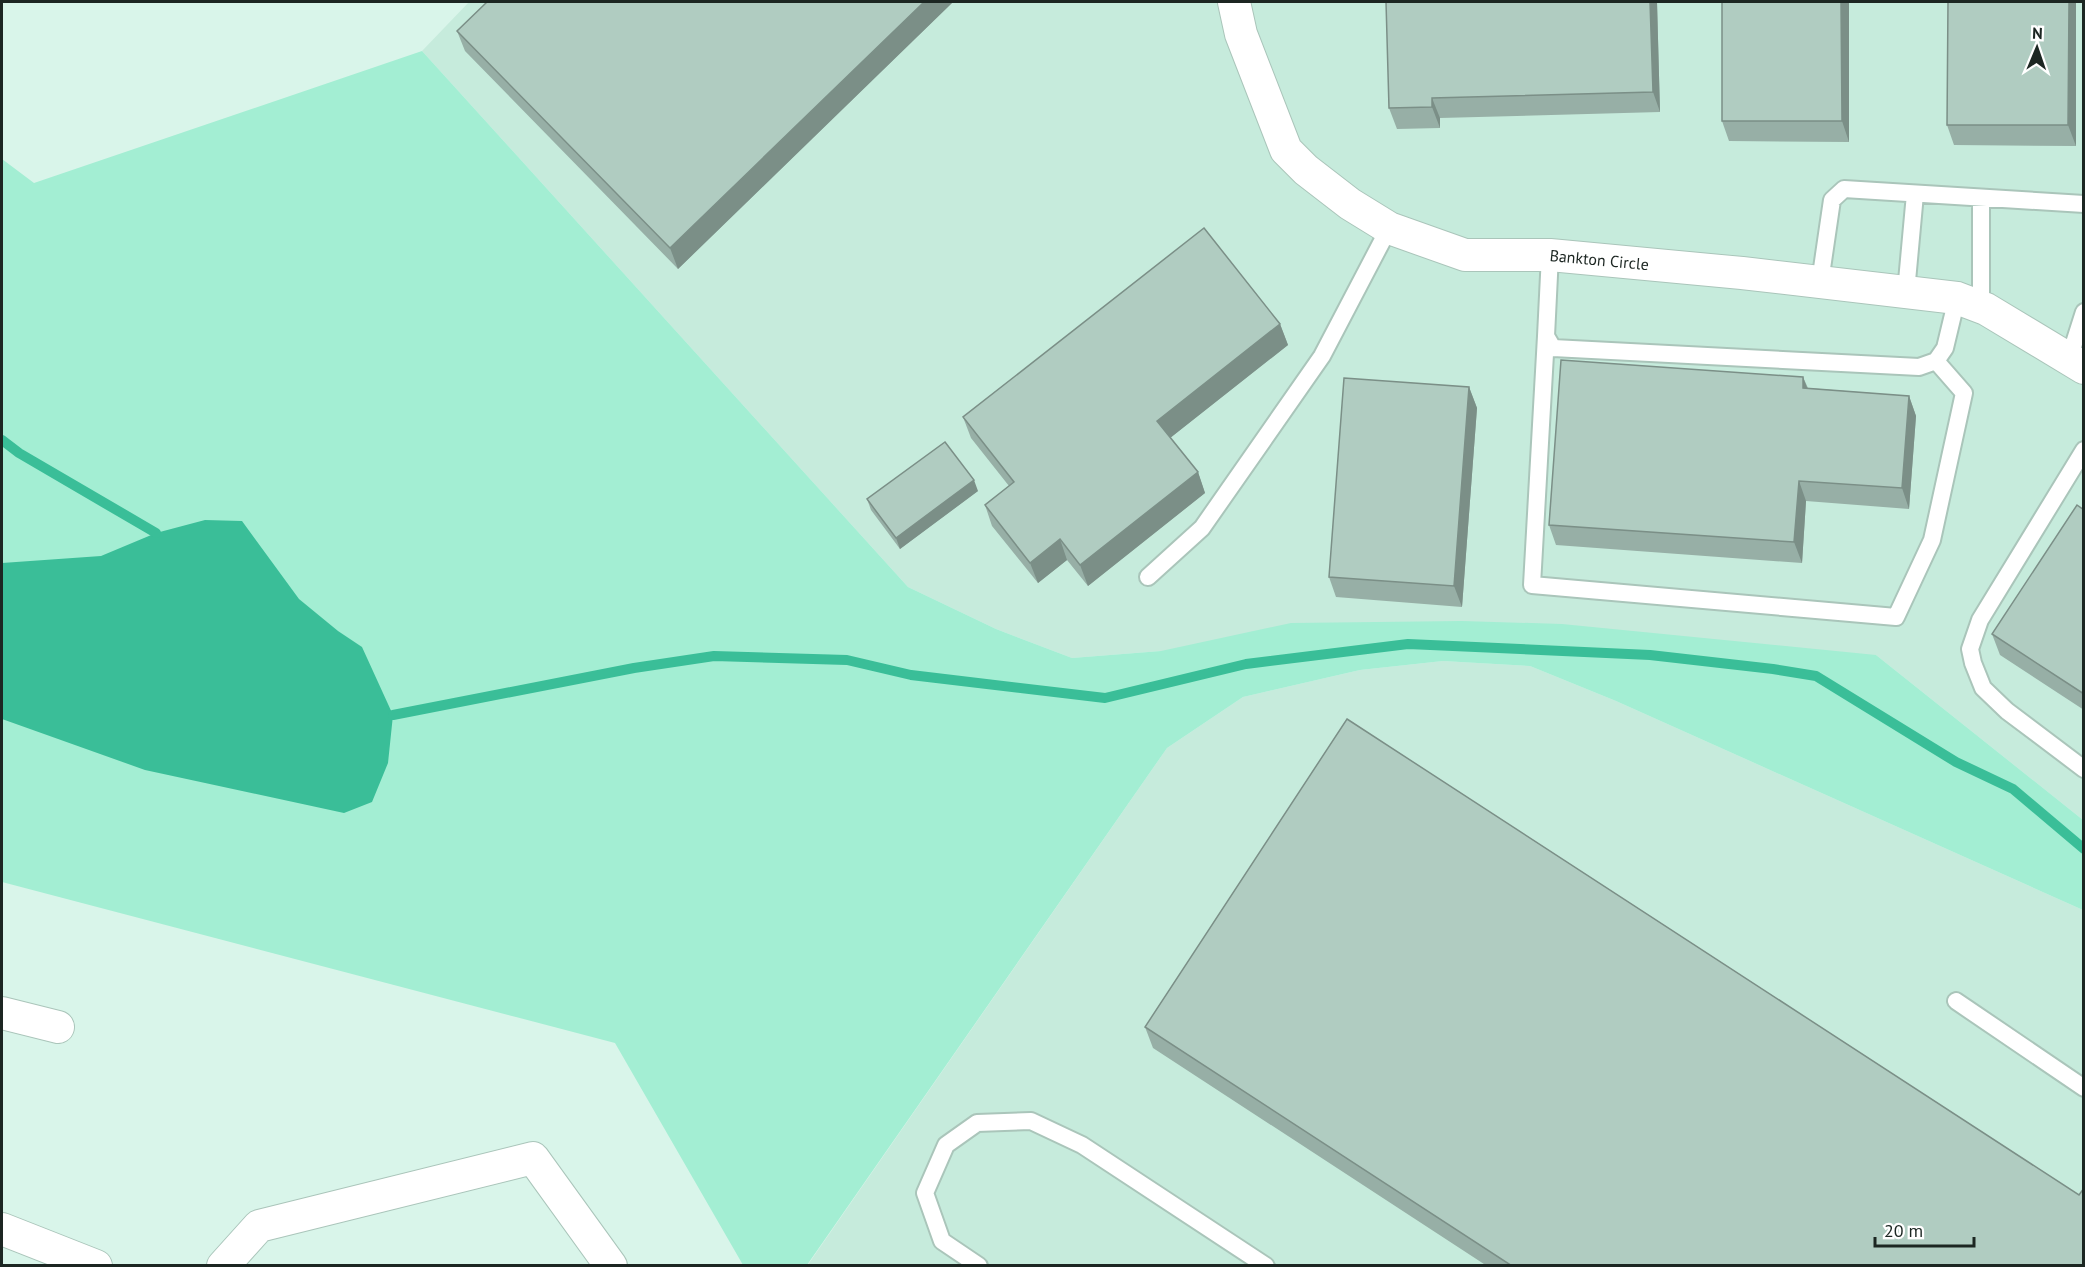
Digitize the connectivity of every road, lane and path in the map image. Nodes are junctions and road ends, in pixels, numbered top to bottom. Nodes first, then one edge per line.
1 (1234, 2) edge
2 (1914, 194) junction
3 (1981, 198) junction
4 (2084, 204) edge
5 (1389, 228) junction
6 (1550, 255) junction
7 (1820, 282) junction
8 (1906, 292) junction
9 (1969, 303) junction
10 (2084, 312) edge
11 (1545, 336) junction
12 (1936, 361) junction
13 (2076, 364) edge
14 (2082, 458) edge
15 (1148, 577) dead end
16 (2084, 769) edge
17 (1956, 1001) dead end
18 (2, 1013) edge
19 (57, 1027) dead end
20 (2084, 1088) edge
21 (2, 1228) edge
22 (96, 1266) edge
23 (223, 1266) edge
24 (611, 1266) edge
25 (979, 1266) edge
26 (1266, 1266) edge

1 - 5 street, Bankton Circle
2 - 3 lane
2 - 7 lane
2 - 8 lane
3 - 4 lane
3 - 9 lane
5 - 6 street, Bankton Circle
5 - 15 lane
6 - 7 street, Bankton Circle
6 - 11 lane
7 - 8 street, Bankton Circle
8 - 9 street, Bankton Circle
9 - 12 lane
9 - 13 street, Bankton Circle
10 - 13 lane
11 - 12 lane
11 - 12 lane
14 - 16 lane
17 - 20 lane
18 - 19 street
21 - 22 street
23 - 24 street
25 - 26 lane

